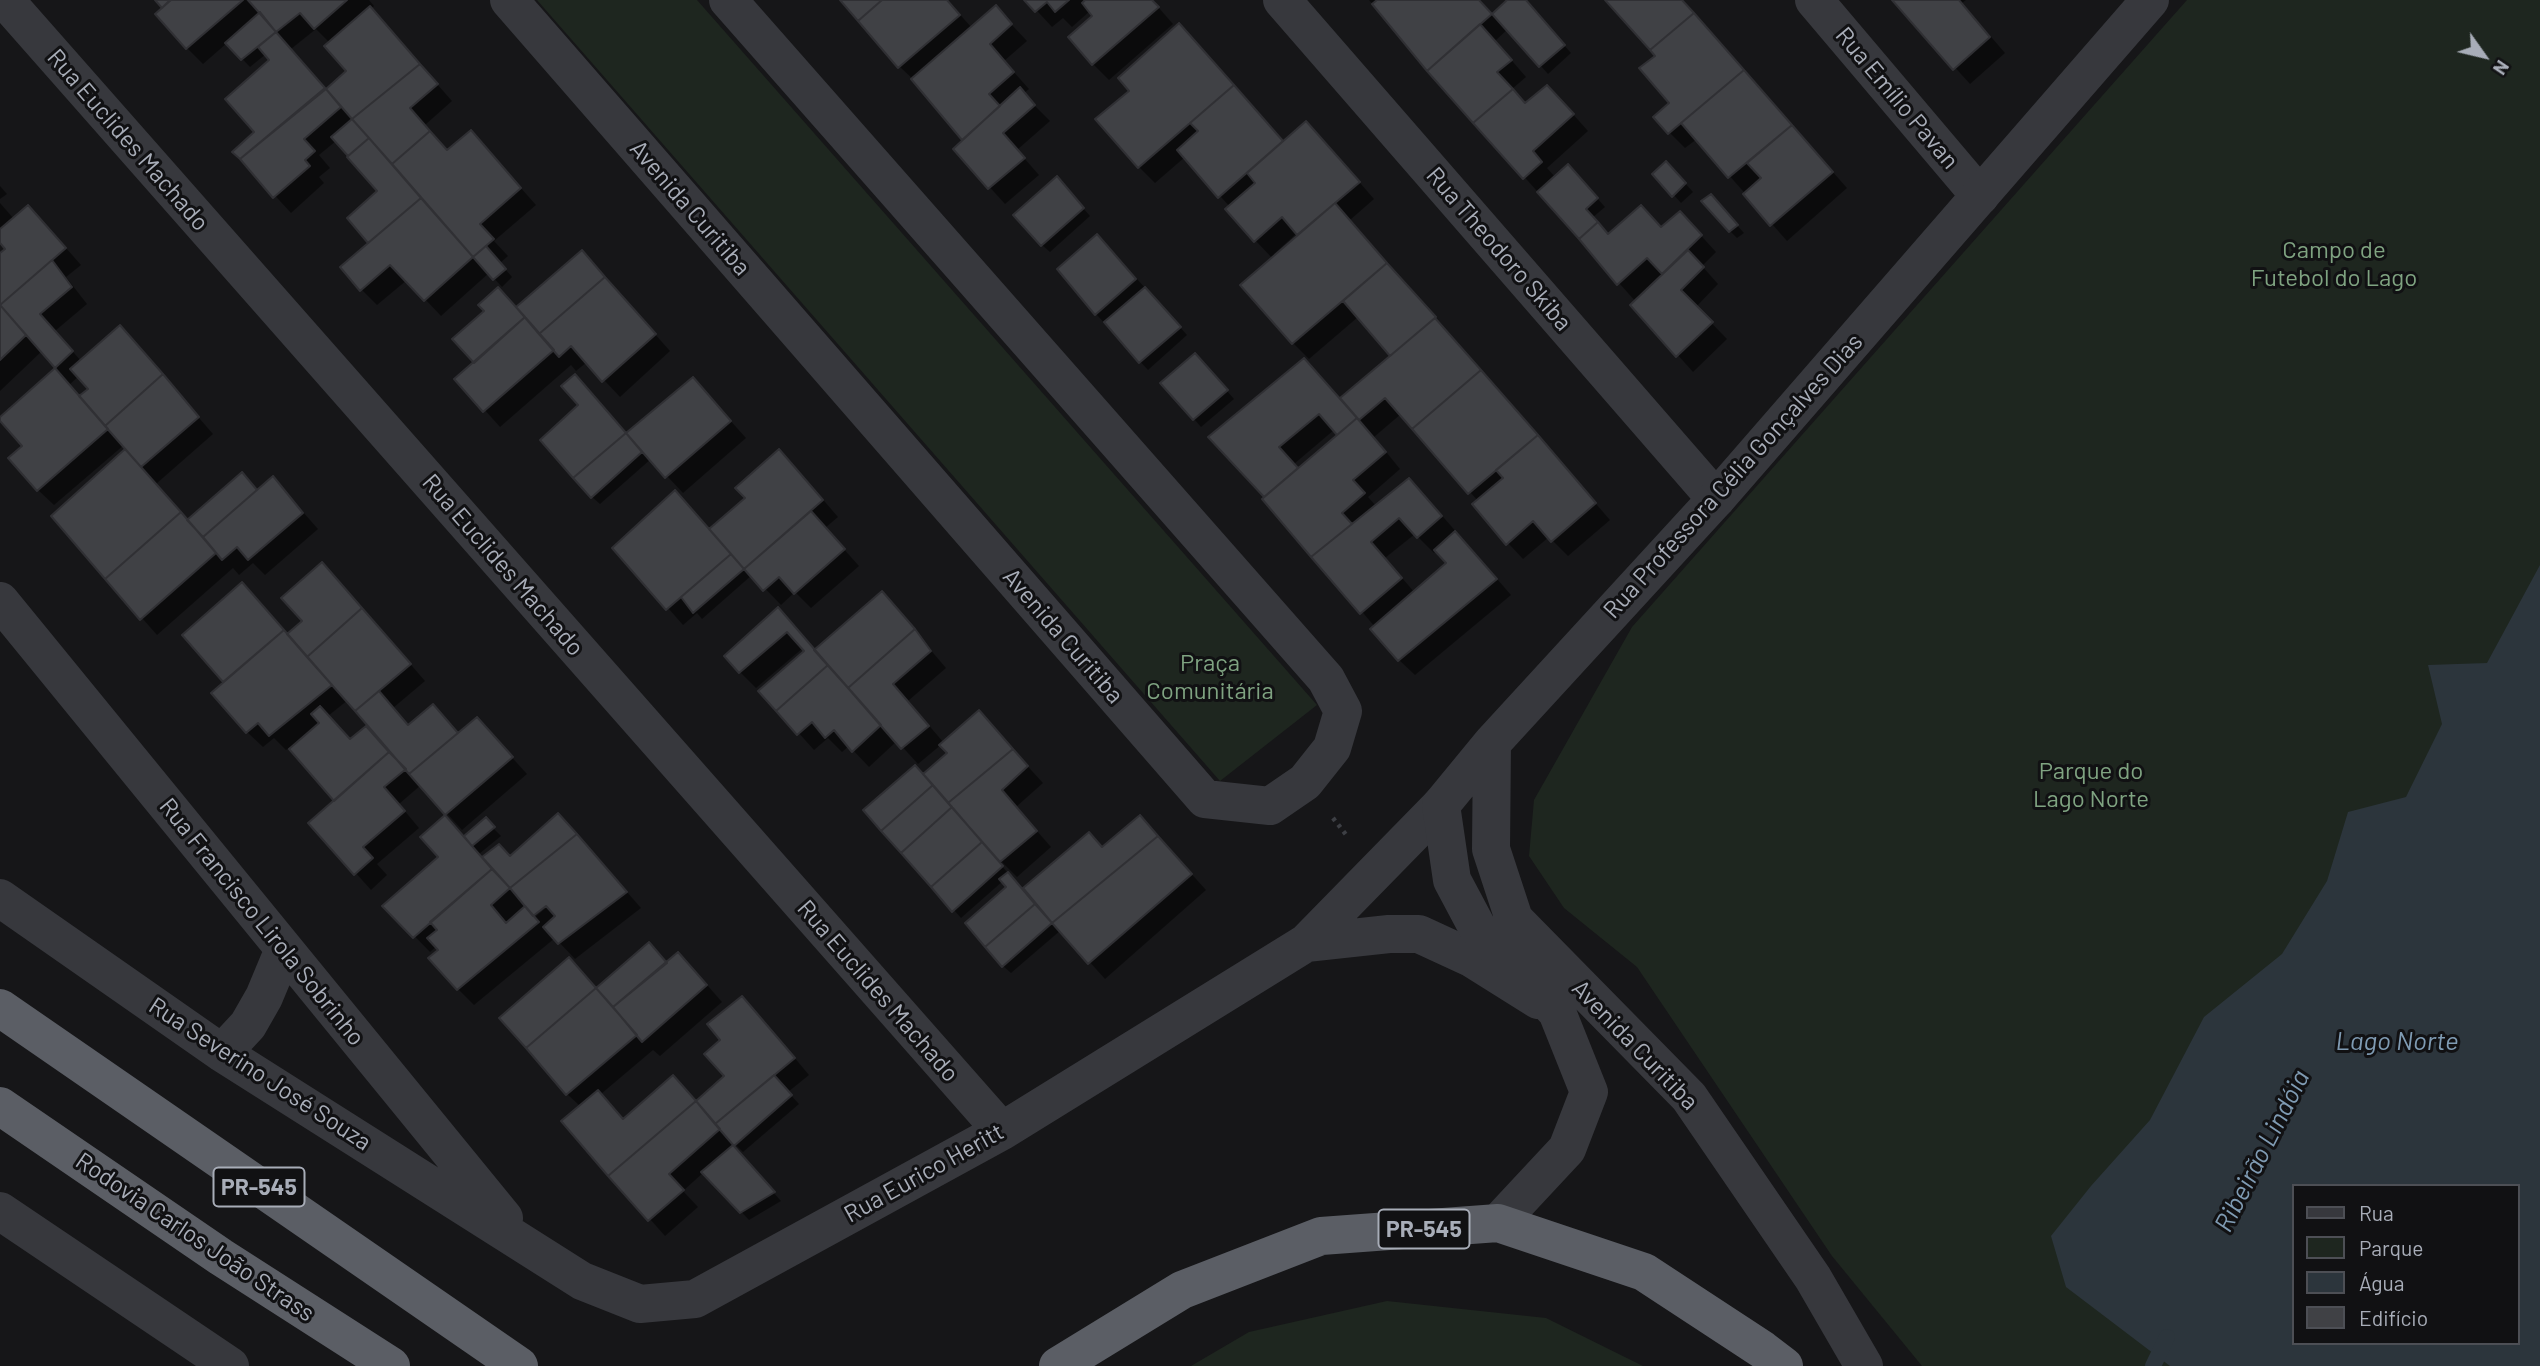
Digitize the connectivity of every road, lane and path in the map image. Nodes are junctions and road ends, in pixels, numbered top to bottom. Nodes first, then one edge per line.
1 (5, 0) edge
2 (509, 0) edge
3 (728, 0) edge
4 (1282, 0) edge
5 (1814, 0) edge
6 (2150, 0) edge
7 (1980, 196) junction
8 (1716, 499) junction
9 (0, 601) edge
10 (1492, 743) junction
11 (1305, 782) junction
12 (1441, 805) junction
13 (1375, 872) junction
14 (0, 898) edge
15 (1306, 943) junction
16 (284, 949) junction
17 (0, 1008) edge
18 (1557, 1012) junction
19 (222, 1053) junction
20 (0, 1106) edge
21 (1002, 1131) junction
22 (0, 1210) edge
23 (1498, 1223) junction
24 (525, 1244) junction
25 (230, 1366) edge
26 (391, 1366) edge
27 (519, 1366) edge
28 (1058, 1366) edge
29 (1784, 1366) edge
30 (1864, 1366) edge

1 - 21 street, Rua Euclides Machado
2 - 11 street, Avenida Curitiba
3 - 11 street, Avenida Curitiba
4 - 8 street, Rua Theodoro Skiba
5 - 7 street, Rua Emílio Pavan
6 - 7 street, Rua Professora Célia Gonçalves Dias
7 - 8 street, Rua Professora Célia Gonçalves Dias
8 - 10 street, Rua Professora Célia Gonçalves Dias
9 - 16 street, Rua Francisco Lirola Sobrinho
10 - 12 street, Rua Professora Célia Gonçalves Dias
10 - 30 street, Avenida Curitiba
11 - 13 path
12 - 13 street, Rua Professora Célia Gonçalves Dias
12 - 18 street, Avenida Curitiba
13 - 15 street, Rua Professora Célia Gonçalves Dias
14 - 19 street, Rua Severino José Souza
15 - 18 street
15 - 21 street, Rua Eurico Heritt
16 - 19 street
16 - 24 street, Rua Francisco Lirola Sobrinho
17 - 27 highway, PR-545
18 - 23 street, Avenida Curitiba
19 - 24 street, Rua Severino José Souza
20 - 26 highway, Rodovia Carlos João Strass
21 - 24 street, Rua Eurico Heritt
22 - 25 street
23 - 28 highway, PR-545
23 - 29 highway, PR-545

